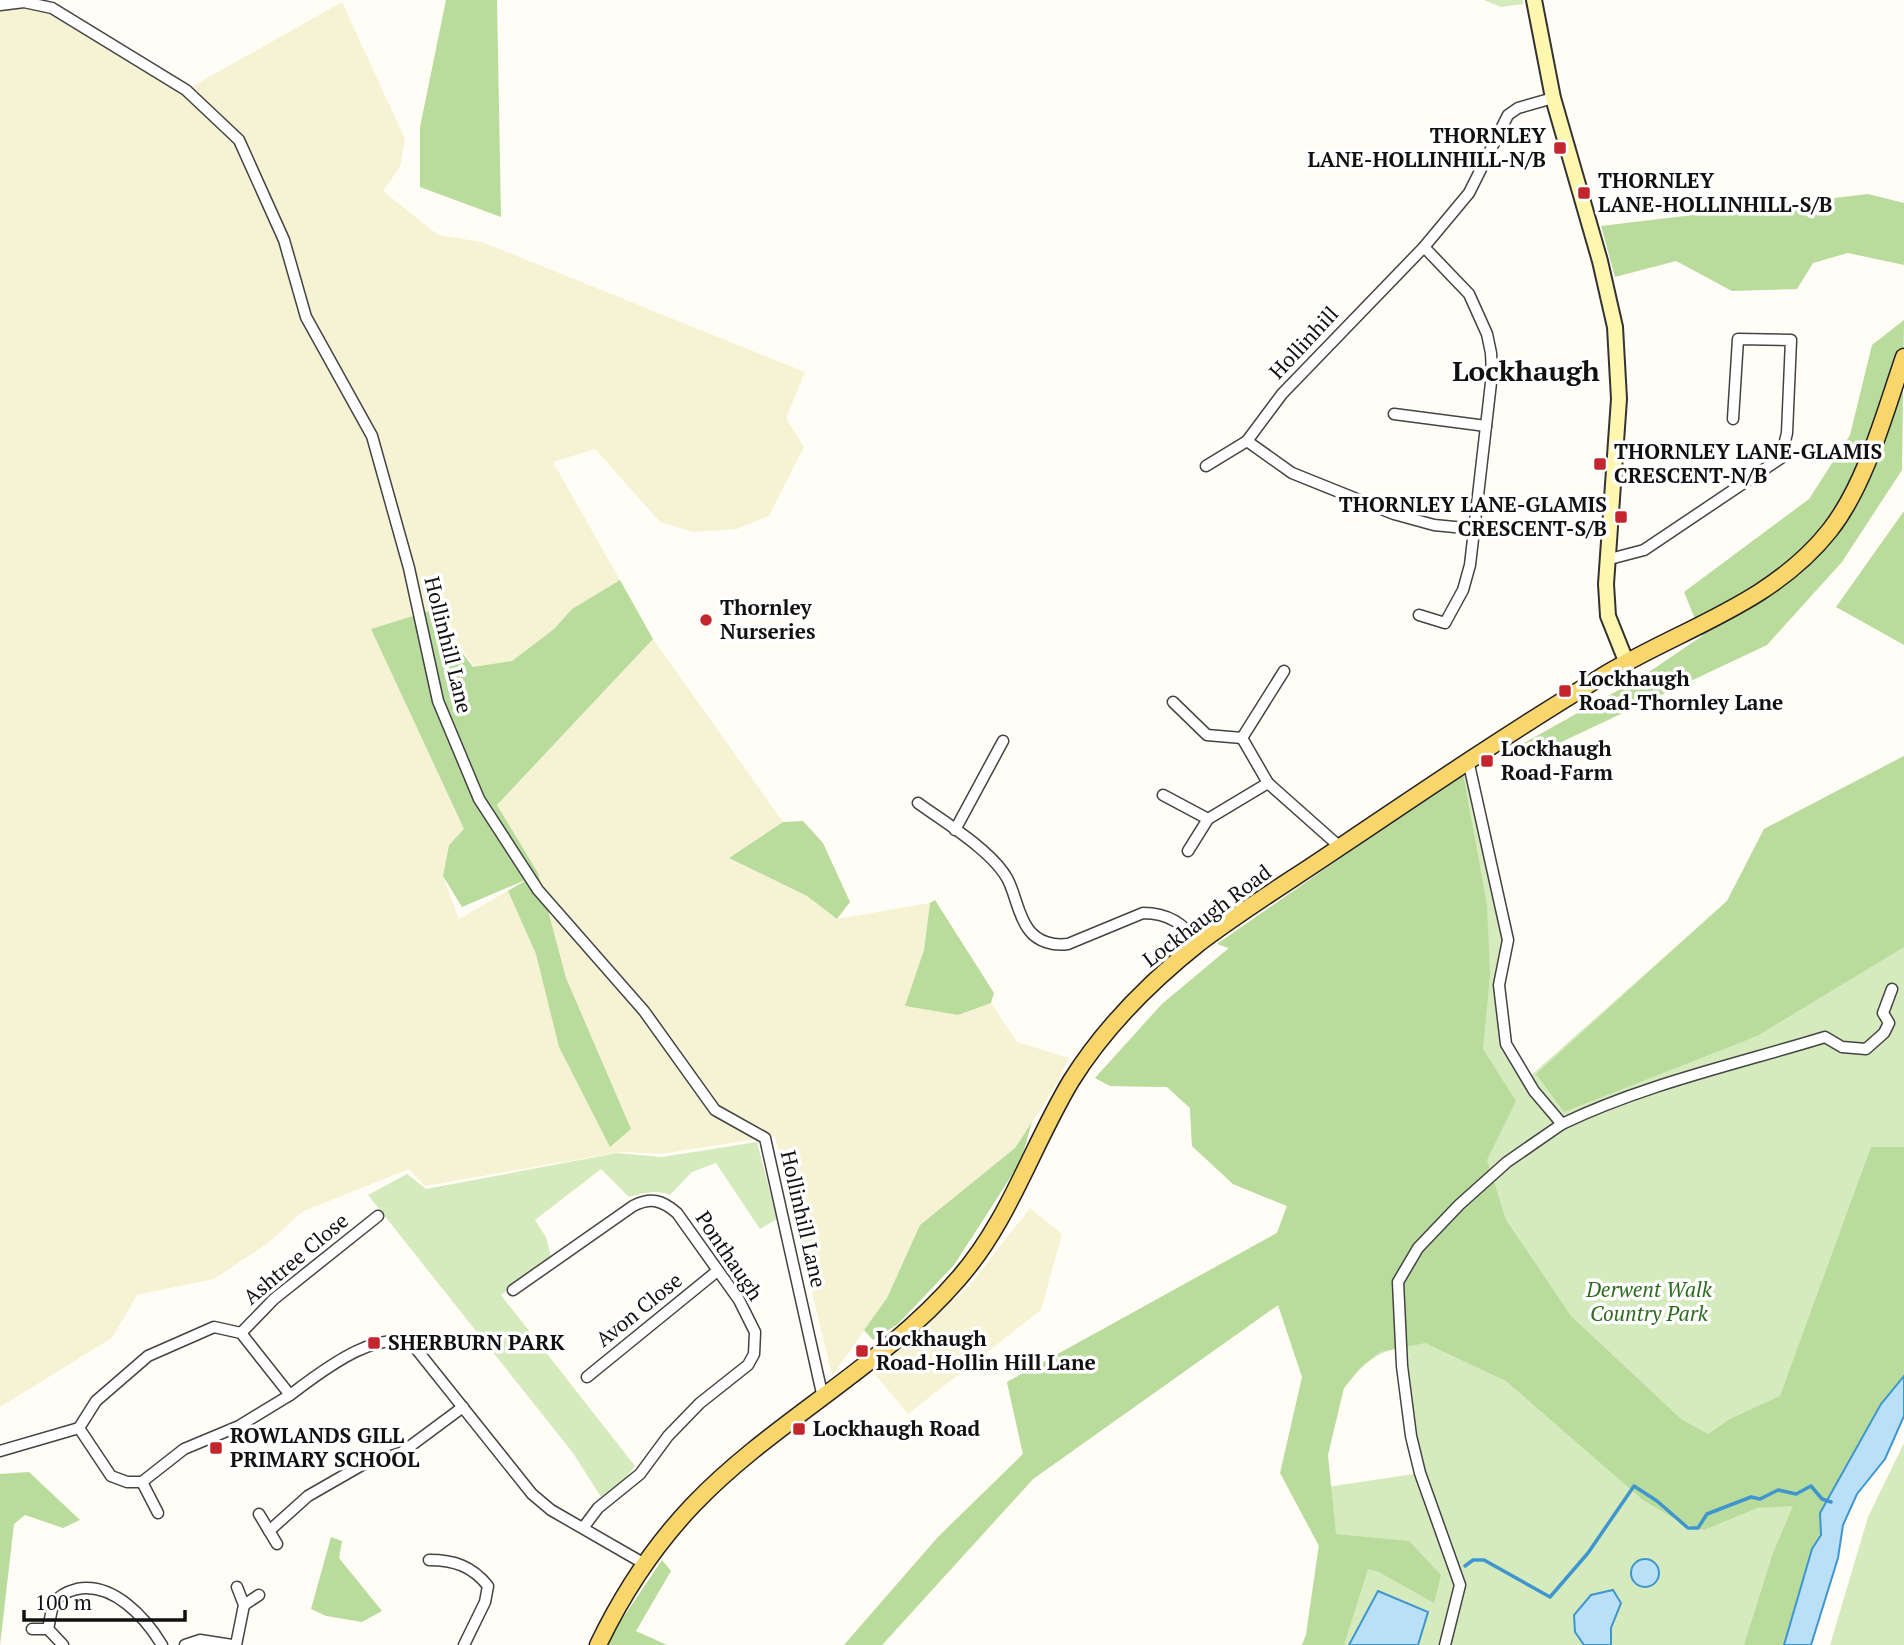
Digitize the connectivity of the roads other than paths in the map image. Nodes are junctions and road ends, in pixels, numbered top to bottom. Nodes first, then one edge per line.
1 (1534, 0) edge
2 (0, 5) edge
3 (1553, 98) junction
4 (1424, 247) junction
5 (1904, 357) edge
6 (1394, 414) dead end
7 (1733, 419) dead end
8 (1486, 426) junction
9 (1247, 441) junction
10 (1206, 466) dead end
11 (1475, 529) junction
12 (1606, 560) junction
13 (1419, 615) dead end
14 (1626, 662) junction
15 (1284, 671) dead end
16 (1173, 702) dead end
17 (1242, 738) junction
18 (1003, 741) dead end
19 (1468, 759) junction
20 (1268, 783) junction
21 (1163, 795) dead end
22 (918, 803) dead end
23 (1208, 819) junction
24 (955, 830) junction
25 (1340, 847) junction
26 (1188, 851) dead end
27 (1199, 943) junction
28 (1892, 989) dead end
29 (1559, 1120) junction
30 (378, 1216) dead end
31 (716, 1272) junction
32 (513, 1290) dead end
33 (242, 1333) junction
34 (587, 1377) dead end
35 (289, 1395) junction
36 (823, 1398) junction
37 (463, 1407) junction
38 (79, 1428) junction
39 (0, 1451) edge
40 (142, 1482) junction
41 (158, 1513) dead end
42 (259, 1514) dead end
43 (583, 1528) junction
44 (269, 1531) junction
45 (277, 1544) dead end
46 (429, 1560) dead end
47 (643, 1563) junction
48 (237, 1587) dead end
49 (259, 1595) dead end
50 (244, 1605) junction
51 (32, 1629) dead end
52 (48, 1629) junction
53 (63, 1644) edge
54 (162, 1645) edge
55 (185, 1645) edge
56 (234, 1645) edge
57 (464, 1645) edge
58 (598, 1645) edge
59 (1445, 1645) edge

1 - 3 street
2 - 36 street, Hollinhill Lane
3 - 4 street, Hollinhill
3 - 12 street
4 - 8 street
4 - 9 street, Hollinhill
5 - 14 main road, Lockhaugh Road
6 - 8 street
7 - 12 street
8 - 11 street
9 - 10 street
9 - 11 street
11 - 13 street
12 - 14 street
14 - 19 main road, Lockhaugh Road
15 - 17 street
16 - 17 street
17 - 20 street
18 - 24 street
19 - 25 main road, Lockhaugh Road
19 - 29 street
20 - 23 street
20 - 25 street
21 - 23 street
22 - 24 street
23 - 26 street
24 - 27 street
25 - 27 main road, Lockhaugh Road
27 - 36 main road, Lockhaugh Road
28 - 29 street
29 - 59 street
30 - 33 street, Ashtree Close
31 - 32 street, Ponthaugh
31 - 34 street, Avon Close
31 - 43 street, Ponthaugh
33 - 35 street
33 - 38 street
35 - 37 street
35 - 40 street
36 - 47 main road, Lockhaugh Road
37 - 43 street
37 - 44 street
38 - 39 street
38 - 40 street
40 - 41 street
42 - 44 street
43 - 47 street
44 - 45 street
46 - 57 street
47 - 58 main road, Lockhaugh Road
48 - 50 street
49 - 50 street
50 - 56 street
51 - 52 street
52 - 53 street
52 - 54 street
55 - 56 street

